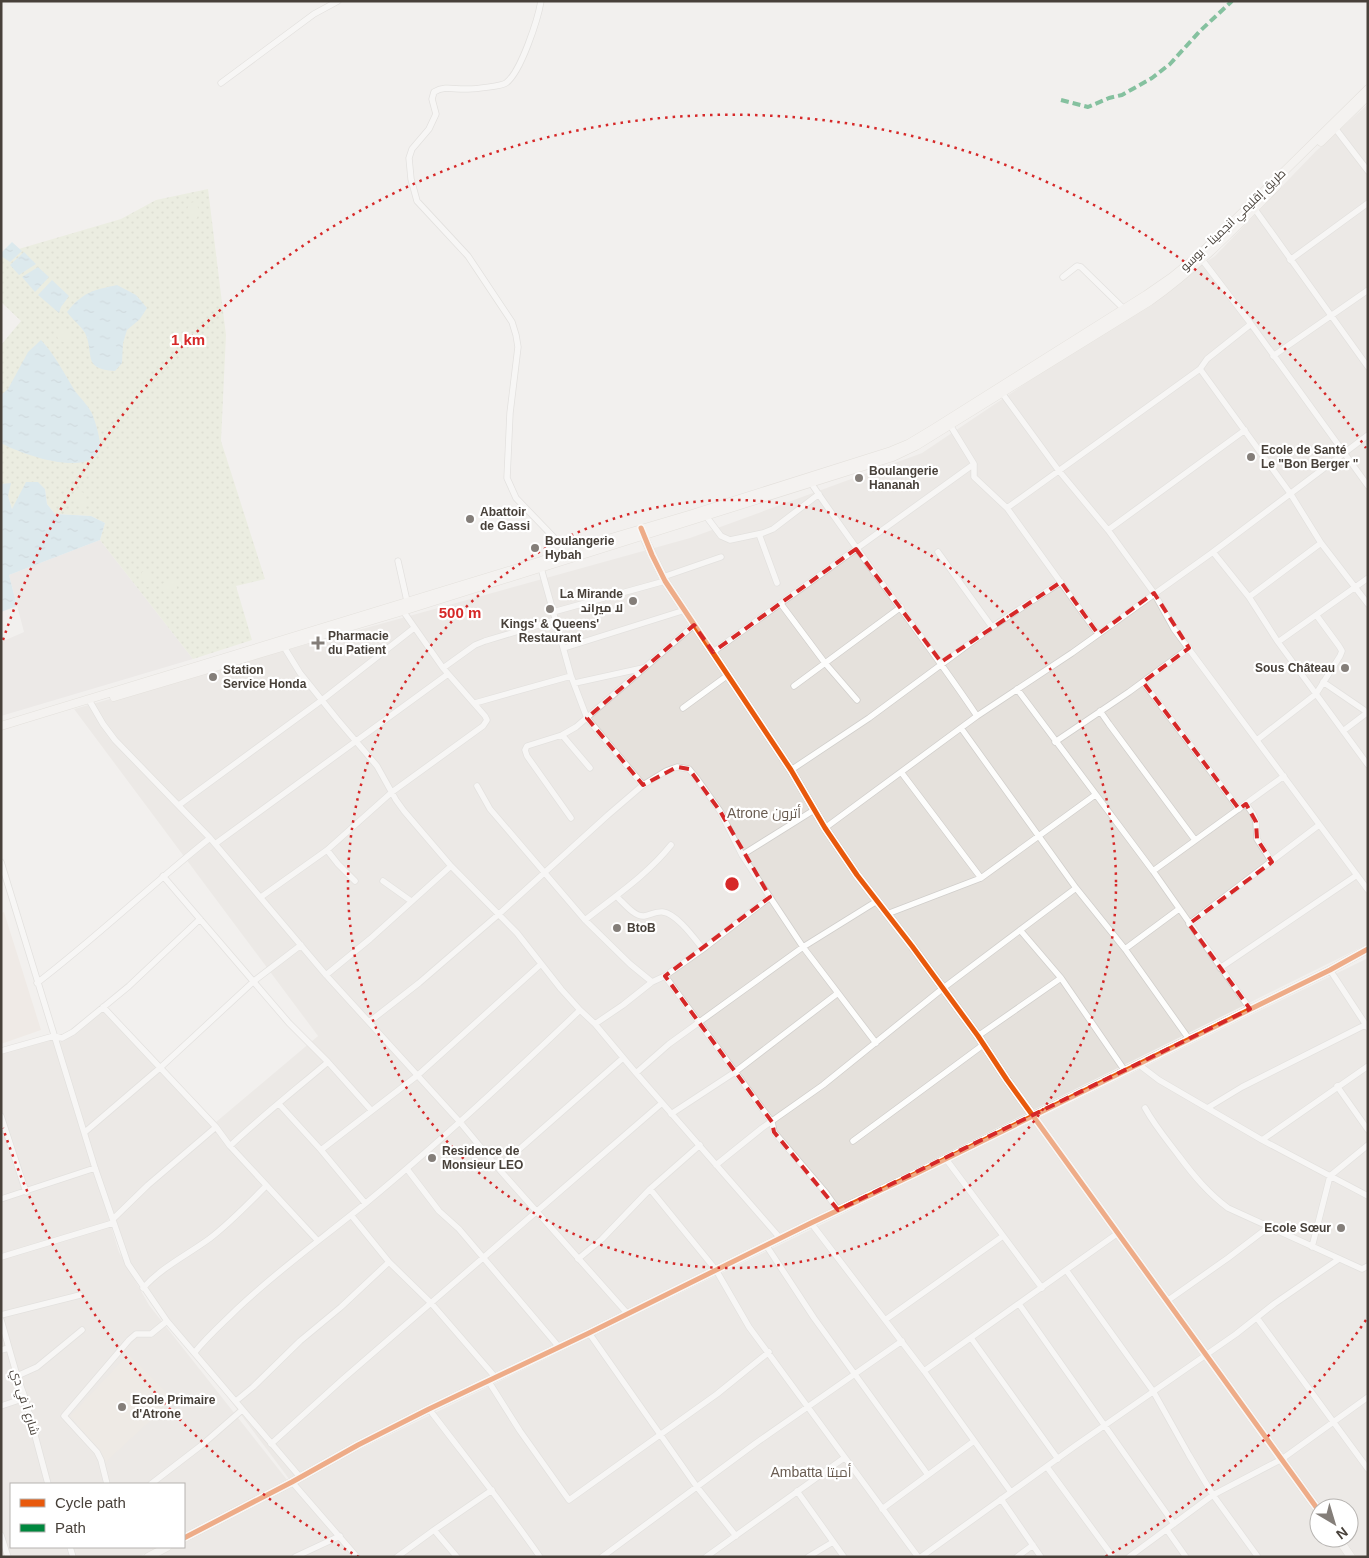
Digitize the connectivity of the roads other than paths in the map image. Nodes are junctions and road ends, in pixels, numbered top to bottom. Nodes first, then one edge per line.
1 (338, 1) edge
2 (541, 1) edge
3 (222, 83) dead end
4 (1368, 89) edge
5 (1368, 96) edge
6 (1335, 128) junction
7 (1368, 171) edge
8 (1368, 203) edge
9 (1254, 208) junction
10 (1201, 257) junction
11 (1290, 260) junction
12 (1063, 277) dead end
13 (1368, 290) edge
14 (1124, 309) junction
15 (1331, 317) junction
16 (1251, 324) junction
17 (1273, 356) junction
18 (1368, 367) edge
19 (1036, 368) junction
20 (1200, 369) junction
21 (1002, 393) junction
22 (950, 425) junction
23 (1245, 430) junction
24 (1368, 434) edge
25 (1343, 452) junction
26 (974, 464) junction
27 (1059, 471) junction
28 (811, 483) junction
29 (1368, 486) edge
30 (1290, 493) junction
31 (819, 494) junction
32 (1007, 508) junction
33 (706, 516) junction
34 (1108, 530) junction
35 (642, 532) junction
36 (759, 534) junction
37 (1321, 543) junction
38 (856, 549) junction
39 (567, 551) junction
40 (938, 552) dead end
41 (1213, 552) junction
42 (721, 557) dead end
43 (398, 561) dead end
44 (541, 568) junction
45 (664, 579) junction
46 (1368, 580) edge
47 (1061, 582) junction
48 (777, 583) dead end
49 (1356, 588) junction
50 (1154, 593) junction
51 (1249, 597) junction
52 (407, 601) junction
53 (781, 604) junction
54 (1368, 604) edge
55 (901, 607) junction
56 (686, 610) junction
57 (403, 611) junction
58 (553, 612) junction
59 (1317, 616) junction
60 (555, 620) junction
61 (694, 625) junction
62 (992, 626) junction
63 (414, 628) junction
64 (1098, 634) junction
65 (1278, 642) junction
66 (284, 647) junction
67 (564, 648) junction
68 (1189, 648) junction
69 (713, 652) junction
70 (941, 662) junction
71 (825, 663) junction
72 (443, 668) junction
73 (645, 668) junction
74 (448, 674) junction
75 (728, 675) junction
76 (571, 676) junction
77 (1143, 682) junction
78 (1323, 682) junction
79 (574, 683) junction
80 (794, 686) dead end
81 (1016, 689) junction
82 (1316, 694) junction
83 (322, 700) junction
84 (857, 700) dead end
85 (90, 702) junction
86 (475, 703) junction
87 (683, 708) dead end
88 (1100, 711) junction
89 (1366, 711) edge
90 (978, 716) junction
91 (586, 718) junction
92 (1, 726) edge
93 (961, 728) junction
94 (1343, 731) junction
95 (1, 732) edge
96 (562, 735) junction
97 (1257, 740) junction
98 (358, 741) junction
99 (1055, 742) junction
100 (1368, 764) edge
101 (590, 768) dead end
102 (791, 770) junction
103 (901, 772) junction
104 (1284, 776) junction
105 (643, 785) junction
106 (477, 786) dead end
107 (392, 792) junction
108 (1094, 795) junction
109 (1246, 804) junction
110 (179, 805) junction
111 (1239, 809) junction
112 (814, 810) junction
113 (571, 818) dead end
114 (1319, 826) junction
115 (825, 828) junction
116 (1038, 835) junction
117 (210, 838) junction
118 (1195, 840) junction
119 (215, 844) junction
120 (671, 845) dead end
121 (328, 850) junction
122 (742, 855) junction
123 (1, 862) edge
124 (1272, 862) junction
125 (451, 866) junction
126 (1153, 871) junction
127 (545, 872) junction
128 (1357, 875) junction
129 (163, 876) junction
130 (981, 878) junction
131 (355, 881) dead end
132 (383, 882) dead end
133 (1076, 888) junction
134 (1368, 890) edge
135 (616, 896) junction
136 (770, 896) junction
137 (261, 898) junction
138 (411, 901) junction
139 (877, 901) junction
140 (1179, 909) junction
141 (499, 914) junction
142 (887, 914) junction
143 (200, 919) junction
144 (585, 920) junction
145 (1189, 924) junction
146 (1020, 930) junction
147 (301, 945) junction
148 (804, 947) junction
149 (703, 949) junction
150 (1368, 949) edge
151 (1125, 950) junction
152 (540, 965) junction
153 (1220, 968) junction
154 (1330, 970) junction
155 (326, 975) junction
156 (664, 976) junction
157 (1061, 978) junction
158 (254, 981) junction
159 (652, 982) junction
160 (37, 983) junction
161 (942, 989) junction
162 (838, 993) junction
163 (102, 1007) junction
164 (1250, 1009) junction
165 (580, 1010) junction
166 (369, 1022) junction
167 (700, 1022) junction
168 (595, 1024) junction
169 (1367, 1026) edge
170 (54, 1036) junction
171 (978, 1036) junction
172 (1189, 1039) junction
173 (876, 1043) junction
174 (983, 1045) junction
175 (1, 1051) edge
176 (623, 1058) junction
177 (328, 1062) junction
178 (1138, 1064) junction
179 (1368, 1066) edge
180 (161, 1067) junction
181 (1124, 1071) junction
182 (735, 1072) junction
183 (636, 1073) junction
184 (418, 1075) junction
185 (1337, 1086) junction
186 (662, 1103) junction
187 (279, 1104) junction
188 (1208, 1107) junction
189 (1145, 1108) dead end
190 (371, 1110) junction
191 (672, 1114) junction
192 (1033, 1115) junction
193 (1, 1116) edge
194 (459, 1121) junction
195 (772, 1122) junction
196 (216, 1127) junction
197 (1368, 1130) edge
198 (84, 1132) junction
199 (1262, 1140) junction
200 (853, 1141) dead end
201 (700, 1145) junction
202 (1368, 1145) edge
203 (230, 1146) junction
204 (321, 1150) junction
205 (946, 1159) junction
206 (716, 1166) junction
207 (95, 1168) junction
208 (498, 1168) junction
209 (407, 1169) junction
210 (1330, 1176) junction
211 (266, 1186) junction
212 (650, 1189) junction
213 (26, 1192) junction
214 (1368, 1196) edge
215 (1, 1199) edge
216 (365, 1204) junction
217 (838, 1210) junction
218 (538, 1212) junction
219 (351, 1214) junction
220 (113, 1221) junction
221 (811, 1223) junction
222 (1270, 1226) junction
223 (1118, 1233) junction
224 (1004, 1236) junction
225 (780, 1238) junction
226 (318, 1241) junction
227 (766, 1245) junction
228 (1312, 1247) junction
229 (1, 1257) edge
230 (484, 1258) junction
231 (578, 1259) junction
232 (1339, 1259) junction
233 (389, 1262) junction
234 (1368, 1266) edge
235 (716, 1270) junction
236 (1066, 1270) junction
237 (144, 1288) junction
238 (1042, 1288) junction
239 (80, 1296) dead end
240 (1167, 1301) junction
241 (431, 1303) junction
242 (1019, 1304) junction
243 (627, 1313) junction
244 (1, 1316) edge
245 (1257, 1318) junction
246 (1, 1320) edge
247 (885, 1320) junction
248 (167, 1321) junction
249 (82, 1330) dead end
250 (590, 1333) junction
251 (971, 1338) junction
252 (902, 1341) junction
253 (559, 1347) junction
254 (9, 1348) junction
255 (1, 1350) edge
256 (195, 1352) junction
257 (769, 1352) junction
258 (1204, 1355) junction
259 (924, 1371) junction
260 (855, 1375) junction
261 (17, 1376) junction
262 (493, 1380) junction
263 (1153, 1391) junction
264 (1368, 1397) edge
265 (25, 1398) junction
266 (236, 1401) junction
267 (1, 1406) edge
268 (808, 1408) junction
269 (429, 1409) junction
270 (242, 1410) junction
271 (1333, 1422) junction
272 (1105, 1425) junction
273 (661, 1433) junction
274 (974, 1441) junction
275 (271, 1444) junction
276 (844, 1458) junction
277 (1058, 1459) junction
278 (1282, 1459) junction
279 (1048, 1467) junction
280 (1367, 1468) edge
281 (928, 1475) junction
282 (300, 1477) junction
283 (292, 1482) junction
284 (48, 1483) edge
285 (107, 1483) edge
286 (152, 1483) edge
287 (697, 1487) junction
288 (492, 1490) junction
289 (797, 1491) junction
290 (1011, 1492) junction
291 (1214, 1495) junction
292 (1310, 1498) edge
293 (1001, 1499) junction
294 (882, 1509) junction
295 (1174, 1524) junction
296 (434, 1530) junction
297 (1167, 1530) junction
298 (1, 1535) edge
299 (340, 1536) junction
300 (736, 1536) junction
301 (185, 1537) edge
302 (833, 1542) junction
303 (1033, 1545) junction
304 (162, 1548) edge
305 (612, 1554) edge
306 (149, 1556) edge
307 (8, 1557) edge
308 (295, 1557) edge
309 (357, 1557) edge
310 (397, 1557) edge
311 (457, 1557) edge
312 (540, 1557) edge
313 (602, 1557) edge
314 (706, 1557) edge
315 (808, 1557) edge
316 (844, 1557) edge
317 (919, 1557) edge
318 (1017, 1557) edge
319 (1041, 1557) edge
320 (1113, 1557) edge
321 (1129, 1557) edge
322 (1186, 1557) edge
323 (1258, 1557) edge

1 - 3 street
2 - 39 street
4 - 10 main road, طريق إقليمي انجمينا - بوسو
5 - 6 main road, طريق إقليمي انجمينا - بوسو
6 - 7 street
6 - 9 main road, طريق إقليمي انجمينا - بوسو
8 - 11 street
9 - 10 main road, طريق إقليمي انجمينا - بوسو
9 - 11 street
10 - 14 main road, طريق إقليمي انجمينا - بوسو
10 - 16 street
10 - 19 main road, طريق إقليمي انجمينا - بوسو
11 - 15 street
12 - 14 street
13 - 15 street
14 - 19 main road, طريق إقليمي انجمينا - بوسو
15 - 17 street
15 - 18 street
16 - 17 street
16 - 20 street
17 - 25 street
19 - 21 main road
19 - 35 main road
20 - 23 street
20 - 27 street
21 - 22 main road
21 - 27 street
22 - 26 street
22 - 28 main road
23 - 30 street
23 - 34 street
24 - 25 street
25 - 29 street
25 - 30 street
26 - 32 street
26 - 38 street
27 - 32 street
27 - 34 street
28 - 31 street
28 - 33 main road
30 - 37 street
30 - 41 street
31 - 36 street
31 - 38 street
32 - 47 street
33 - 35 main road
33 - 36 street
34 - 50 street
35 - 39 main road
35 - 44 main road
35 - 45 main road
36 - 48 street
37 - 49 street
37 - 51 street
38 - 53 street
38 - 55 street
39 - 52 main road
40 - 62 street
41 - 50 street
41 - 51 street
42 - 45 street
43 - 52 street
44 - 57 main road
44 - 58 street
45 - 56 main road
45 - 58 street
46 - 49 street
47 - 62 street
47 - 64 street
49 - 54 street
49 - 59 street
49 - 65 street
50 - 64 street
50 - 68 street
51 - 65 street
52 - 85 main road
53 - 69 street
53 - 71 street
55 - 70 street
55 - 71 street
56 - 61 main road
56 - 67 street
57 - 63 street
57 - 66 main road
58 - 60 street
59 - 65 street
59 - 78 street
60 - 67 street
60 - 72 street
61 - 69 main road
61 - 73 street
62 - 70 street
63 - 72 street
63 - 83 street
64 - 81 street
65 - 82 street
66 - 83 street
66 - 85 main road
67 - 76 street
68 - 77 street
68 - 97 street
69 - 75 main road
70 - 90 street
70 - 102 street
71 - 80 street
71 - 84 street
72 - 74 street
73 - 79 street
73 - 91 street
74 - 86 street
74 - 98 street
75 - 87 street
75 - 102 main road
76 - 79 street
76 - 86 street
77 - 88 street
77 - 111 street
78 - 82 street
78 - 89 street
79 - 91 street
81 - 90 street
81 - 99 street
82 - 94 street
82 - 97 street
83 - 98 street
83 - 110 street
85 - 92 main road
85 - 95 main road
85 - 110 street
86 - 107 street
88 - 99 street
88 - 118 street
89 - 94 street
90 - 93 street
91 - 96 street
91 - 105 street
93 - 103 street
93 - 116 street
94 - 100 street
96 - 101 street
96 - 113 street
97 - 104 street
98 - 107 street
98 - 119 street
99 - 108 street
102 - 112 main road
103 - 115 street
103 - 130 street
104 - 109 street
104 - 114 street
105 - 122 street
105 - 127 street
106 - 127 street
107 - 121 street
107 - 125 street
108 - 116 street
108 - 126 street
109 - 111 street
109 - 124 street
110 - 117 street
111 - 118 street
112 - 115 main road
112 - 122 street
114 - 124 street
114 - 128 street
115 - 139 main road
116 - 130 street
116 - 133 street
117 - 119 street
117 - 129 street
118 - 126 street
119 - 137 street
120 - 135 street
121 - 131 street
121 - 137 street
122 - 136 street
123 - 160 street
124 - 145 street
125 - 138 street
125 - 141 street
126 - 140 street
127 - 141 street
127 - 144 street
128 - 134 street
128 - 153 street
129 - 143 street
129 - 160 street
130 - 142 street
132 - 138 street
133 - 146 street
133 - 151 street
135 - 144 street
135 - 149 street
136 - 148 street
136 - 149 street
137 - 147 street
138 - 155 street
139 - 142 main road
139 - 148 street
140 - 145 street
140 - 151 street
141 - 152 street
141 - 166 street
142 - 161 main road
143 - 158 street
143 - 163 street
144 - 159 street
145 - 153 street
146 - 157 street
146 - 161 street
147 - 155 street
147 - 158 street
148 - 162 street
148 - 167 street
149 - 156 street
150 - 154 main road
151 - 172 street
152 - 165 street
152 - 184 street
153 - 164 street
154 - 164 main road
154 - 169 street
155 - 166 street
156 - 159 street
156 - 167 street
157 - 171 street
157 - 181 street
158 - 177 street
158 - 180 street
159 - 168 street
160 - 170 street
161 - 171 main road
161 - 173 street
162 - 173 street
162 - 182 street
163 - 170 street
163 - 180 street
164 - 172 main road
165 - 168 street
165 - 194 street
166 - 184 street
167 - 182 street
167 - 183 street
168 - 176 street
169 - 188 street
170 - 175 street
170 - 198 street
171 - 174 main road
172 - 178 main road
173 - 195 street
174 - 192 main road
174 - 200 street
176 - 183 street
176 - 208 street
177 - 187 street
177 - 190 street
178 - 181 main road
178 - 188 street
179 - 185 street
180 - 196 street
180 - 198 street
181 - 192 main road
182 - 191 street
182 - 195 street
183 - 186 street
184 - 190 street
184 - 194 street
185 - 197 street
185 - 199 street
186 - 191 street
186 - 218 street
187 - 203 street
187 - 204 street
188 - 199 street
189 - 222 street
190 - 204 street
191 - 201 street
192 - 205 main road
192 - 223 main road
193 - 213 street
194 - 208 street
194 - 209 street
195 - 206 street
195 - 217 street
196 - 203 street
196 - 220 street
198 - 207 street
199 - 210 street
201 - 206 street
201 - 212 street
202 - 210 street
203 - 211 street
204 - 216 street
205 - 217 main road
205 - 224 street
206 - 225 street
207 - 213 street
207 - 220 street
208 - 218 street
209 - 216 street
209 - 230 street
210 - 214 street
210 - 228 street
211 - 226 street
211 - 237 street
212 - 231 street
212 - 235 street
213 - 215 street
216 - 219 street
217 - 221 main road
218 - 230 street
218 - 231 street
219 - 226 street
219 - 233 street
220 - 229 street
220 - 237 street
221 - 225 main road
221 - 247 street
222 - 228 street
222 - 240 street
223 - 236 street
223 - 240 main road
224 - 238 street
224 - 247 street
225 - 227 main road
226 - 256 street
227 - 235 main road
227 - 260 street
228 - 232 street
230 - 241 street
230 - 253 street
231 - 243 street
232 - 234 street
232 - 245 street
233 - 241 street
233 - 266 street
235 - 243 main road
235 - 257 street
236 - 238 street
236 - 263 street
237 - 248 street
238 - 242 street
239 - 244 street
240 - 258 main road
241 - 262 street
241 - 275 street
242 - 251 street
242 - 272 street
243 - 250 main road
245 - 258 street
245 - 271 street
246 - 254 street, شارع آ في دي
247 - 252 street
248 - 256 street
248 - 285 street
249 - 261 street
250 - 253 main road
250 - 273 street
251 - 259 street
251 - 277 street
252 - 259 street
252 - 260 street
253 - 262 main road
254 - 255 street
254 - 261 street, شارع آ في دي
256 - 266 street
257 - 268 street
257 - 273 street
258 - 263 street
258 - 278 main road
259 - 274 street
260 - 268 street
260 - 281 street
261 - 265 street, شارع آ في دي
262 - 269 main road
262 - 273 street
263 - 272 street
263 - 291 street
264 - 271 street
265 - 267 street
265 - 284 street, شارع آ في دي
266 - 270 street
268 - 276 street
268 - 287 street
269 - 282 main road
269 - 288 street
270 - 275 street
270 - 286 street
271 - 278 street
271 - 280 street
272 - 277 street
272 - 295 street
273 - 287 street
274 - 281 street
274 - 290 street
275 - 282 street
276 - 289 street
276 - 294 street
277 - 279 street
278 - 291 street
278 - 292 main road
279 - 290 street
279 - 320 street
281 - 294 street
282 - 283 main road
283 - 299 street
283 - 301 main road
287 - 300 street
287 - 305 street
288 - 296 street
288 - 312 street
289 - 300 street
289 - 302 street
290 - 293 street
291 - 295 street
291 - 323 street
293 - 303 street
293 - 317 street
294 - 317 street
295 - 297 street
296 - 310 street
296 - 311 street
297 - 321 street
297 - 322 street
298 - 307 street
299 - 308 street
299 - 309 street
300 - 314 street
302 - 315 street
302 - 316 street
303 - 318 street
303 - 319 street
304 - 306 main road
305 - 313 street

